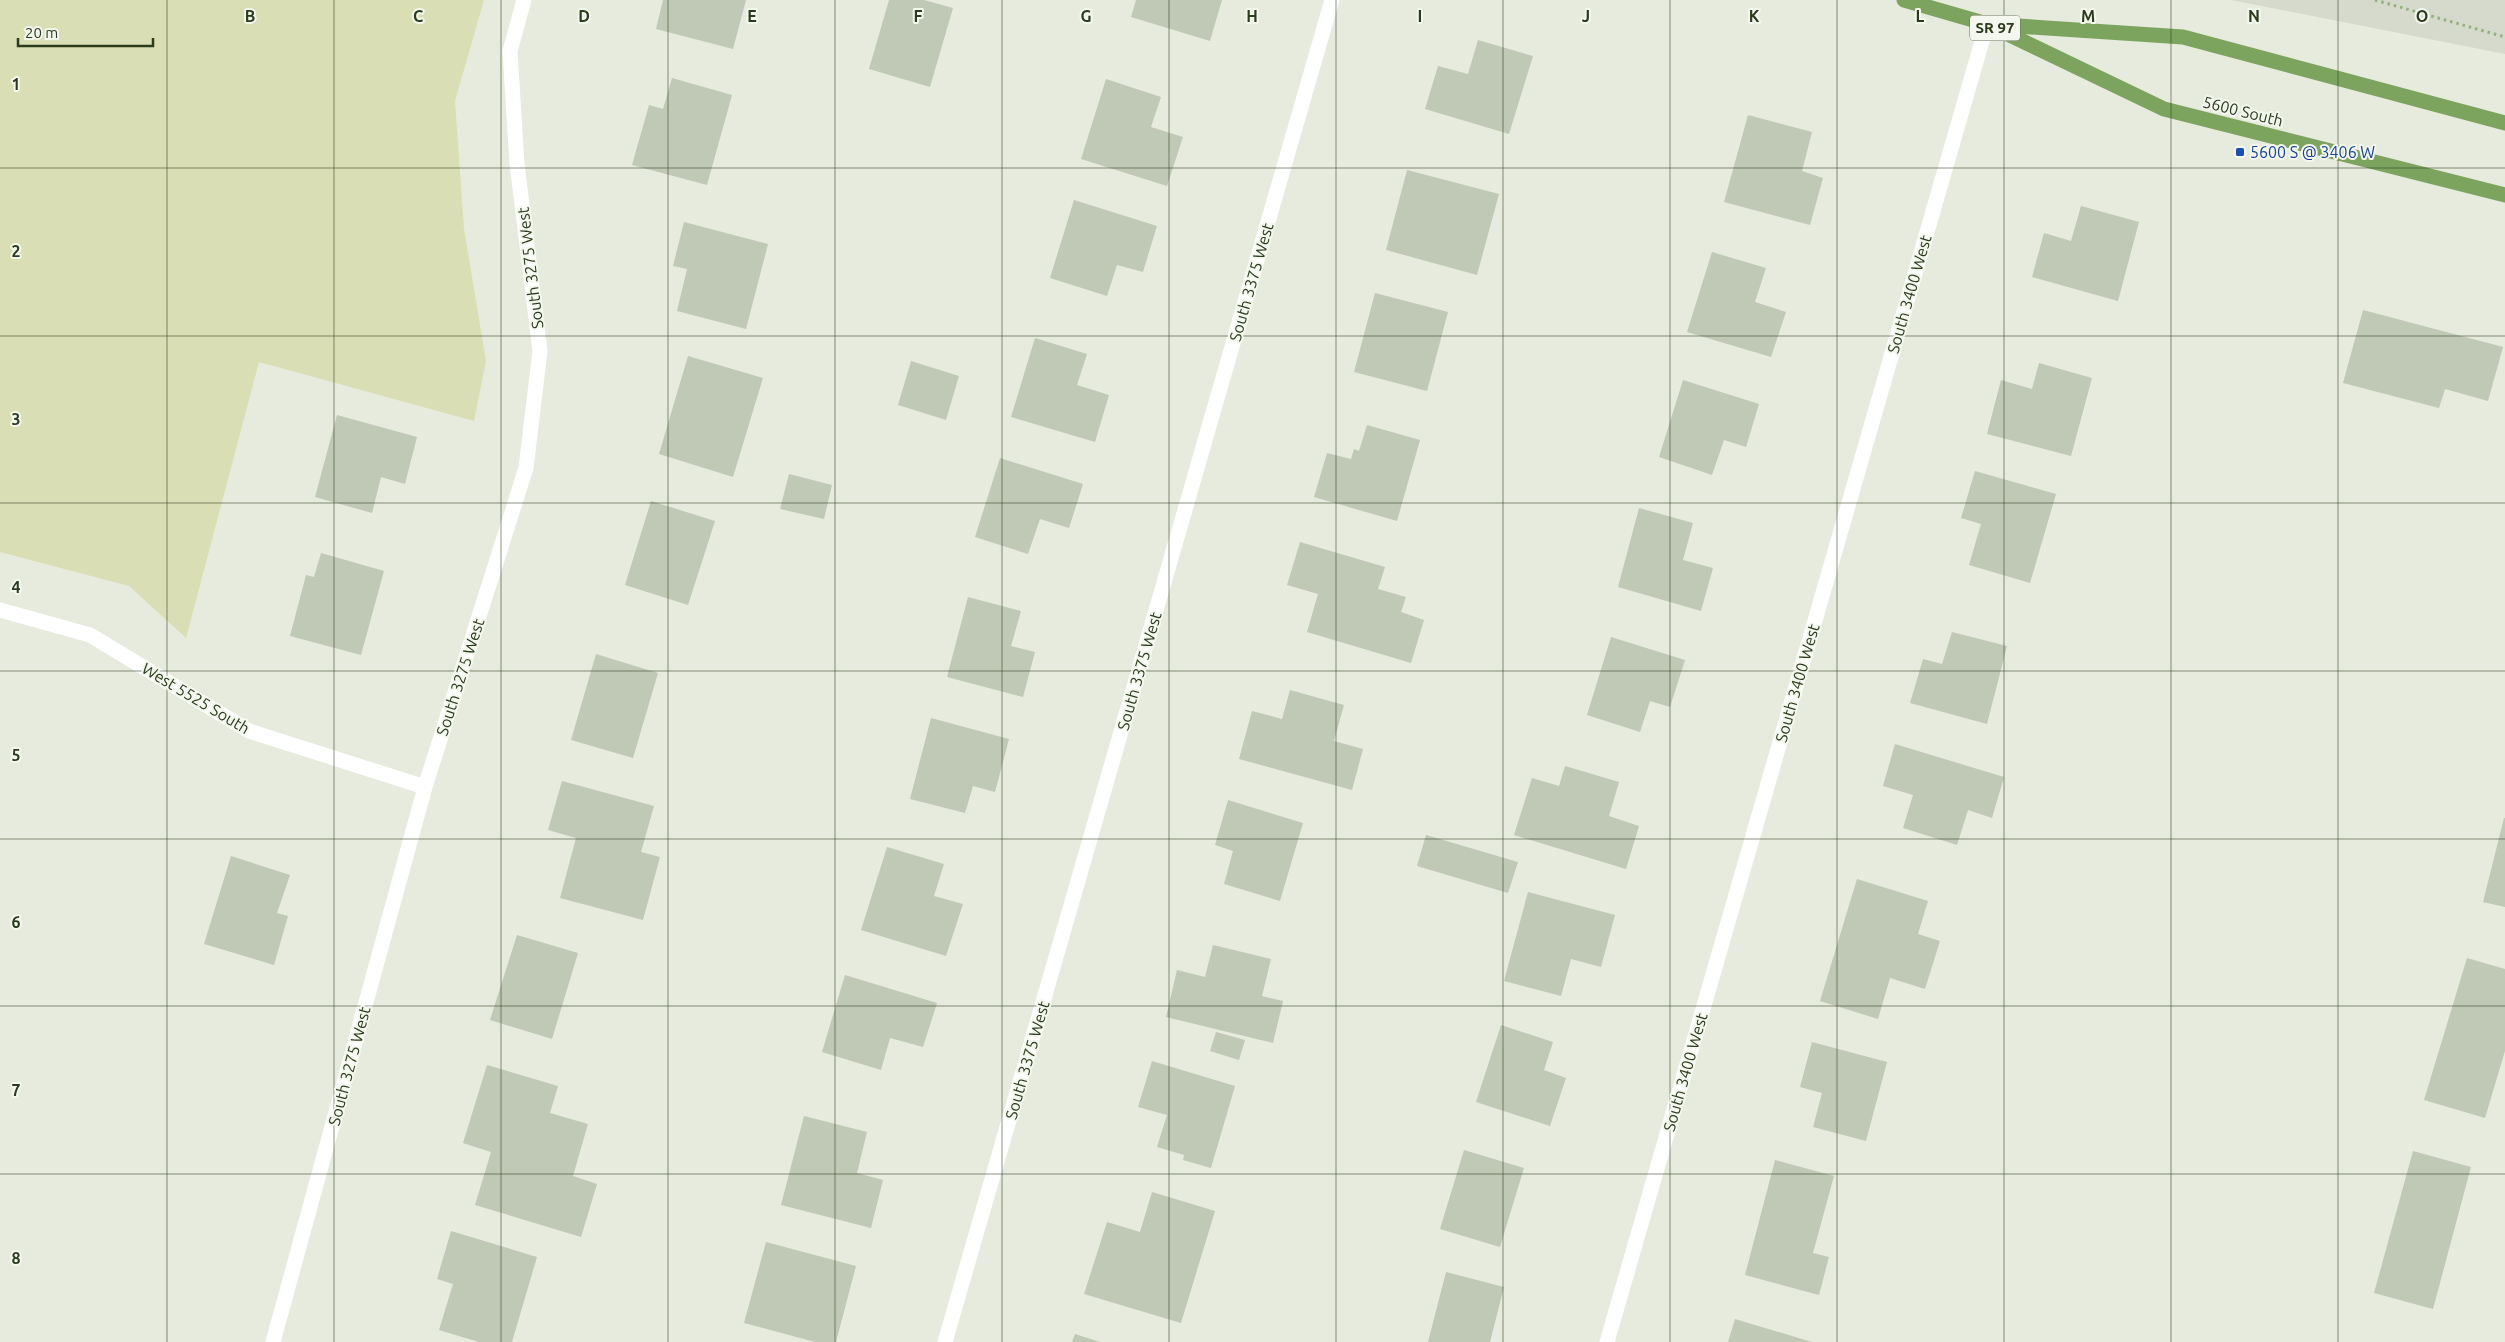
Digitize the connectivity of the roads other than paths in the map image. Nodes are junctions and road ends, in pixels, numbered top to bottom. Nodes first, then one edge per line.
1 (524, 0) edge
2 (1332, 0) edge
3 (1904, 0) edge
4 (1986, 24) junction
5 (2505, 123) edge
6 (2505, 195) edge
7 (0, 610) edge
8 (425, 786) junction
9 (273, 1342) edge
10 (945, 1342) edge
11 (1607, 1342) edge

1 - 8 street, South 3275 West
2 - 10 street, South 3375 West
3 - 4 main road, 5600 South / SR 97
4 - 5 main road, 5600 South / SR 97
4 - 6 main road, 5600 South / SR 97
4 - 11 street, South 3400 West
7 - 8 street, West 5525 South
8 - 9 street, South 3275 West

